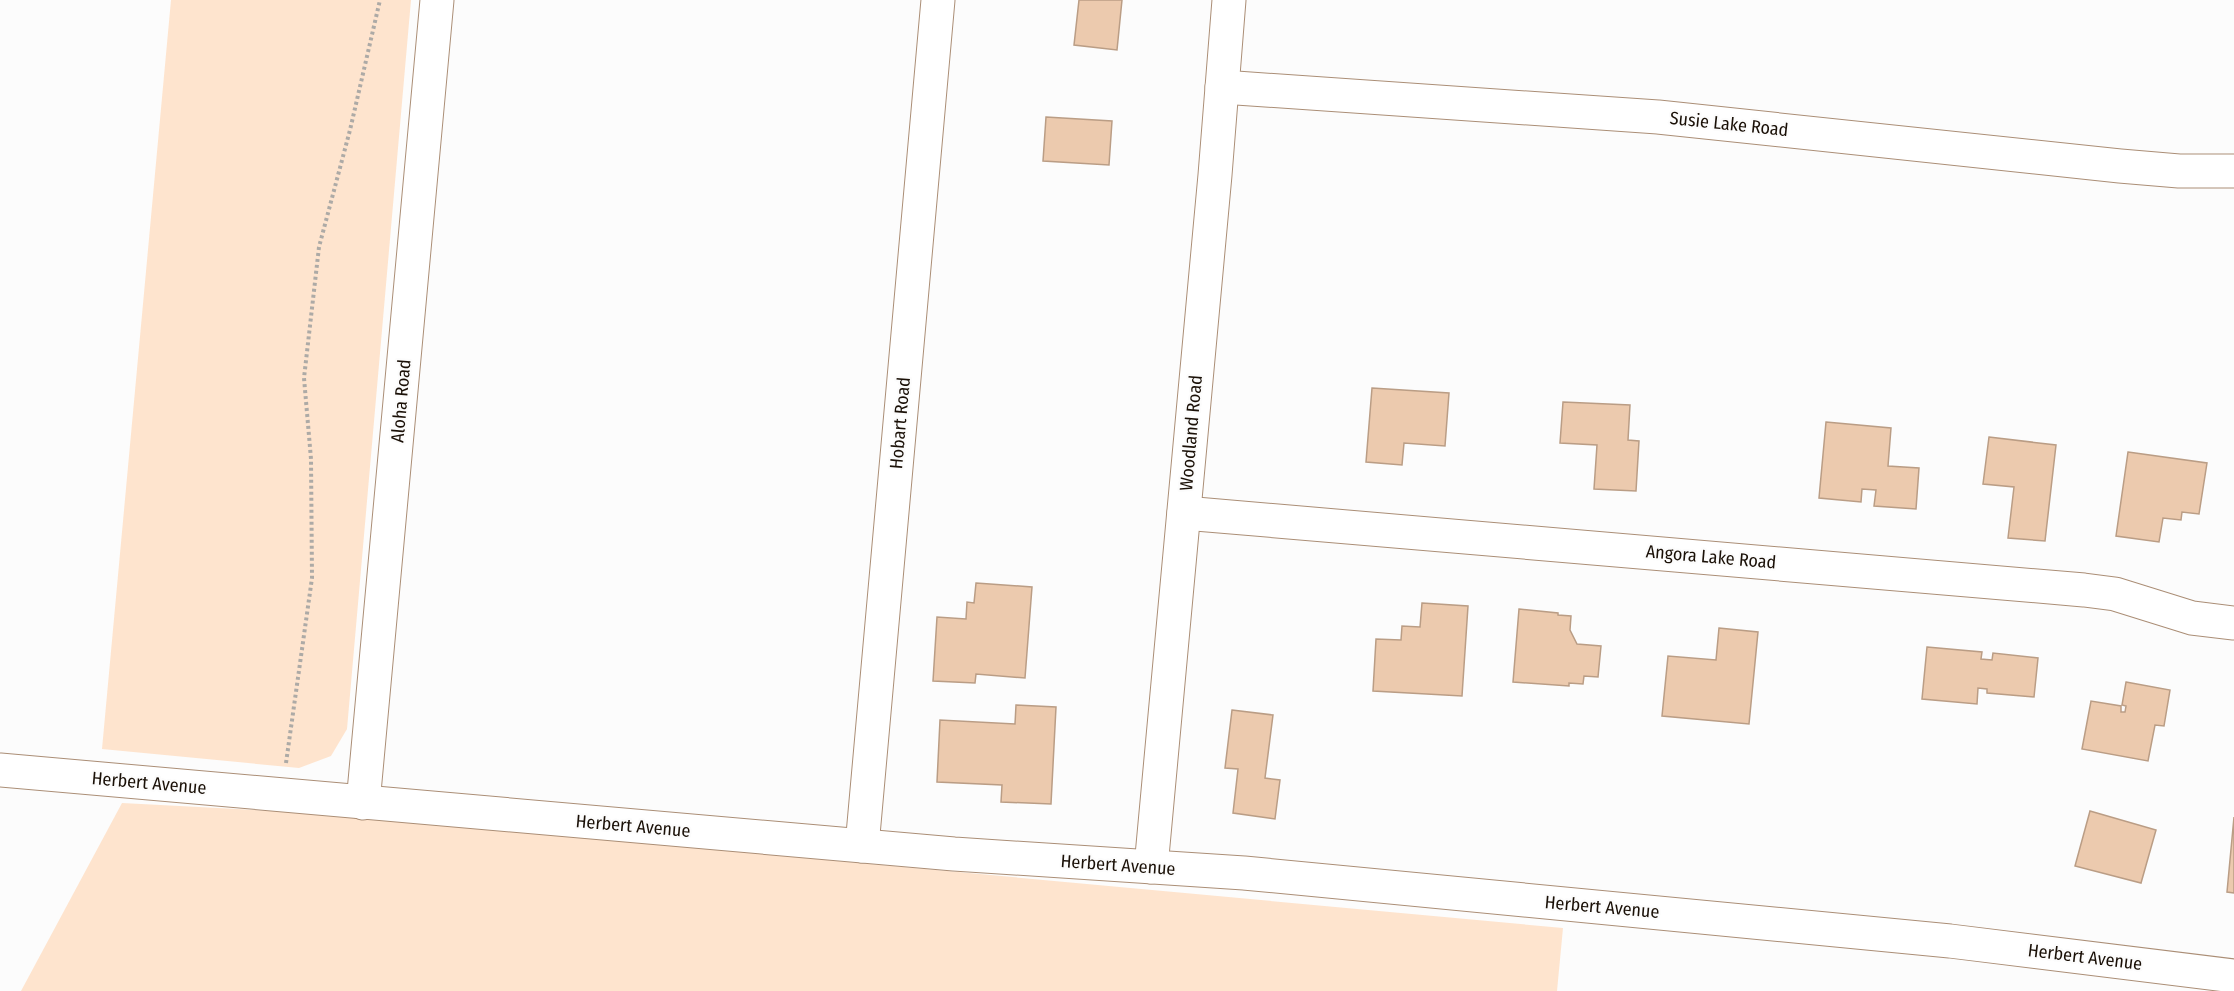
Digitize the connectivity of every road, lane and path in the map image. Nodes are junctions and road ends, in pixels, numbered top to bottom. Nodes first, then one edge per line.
1 (381, 0) edge
2 (437, 0) edge
3 (938, 0) edge
4 (1229, 0) edge
5 (1222, 87) junction
6 (2234, 171) edge
7 (1184, 513) junction
8 (2234, 623) edge
9 (0, 770) edge
10 (281, 795) junction
11 (363, 803) junction
12 (862, 846) junction
13 (1151, 867) junction
14 (2234, 976) edge

1 - 10 path
2 - 11 street, Aloha Road
3 - 12 street, Hobart Road
4 - 5 street, Woodland Road
5 - 6 street, Susie Lake Road
5 - 7 street, Woodland Road
7 - 8 street, Angora Lake Road
7 - 13 street, Woodland Road
9 - 10 street, Herbert Avenue
10 - 11 street, Herbert Avenue
11 - 12 street, Herbert Avenue
12 - 13 street, Herbert Avenue
13 - 14 street, Herbert Avenue

